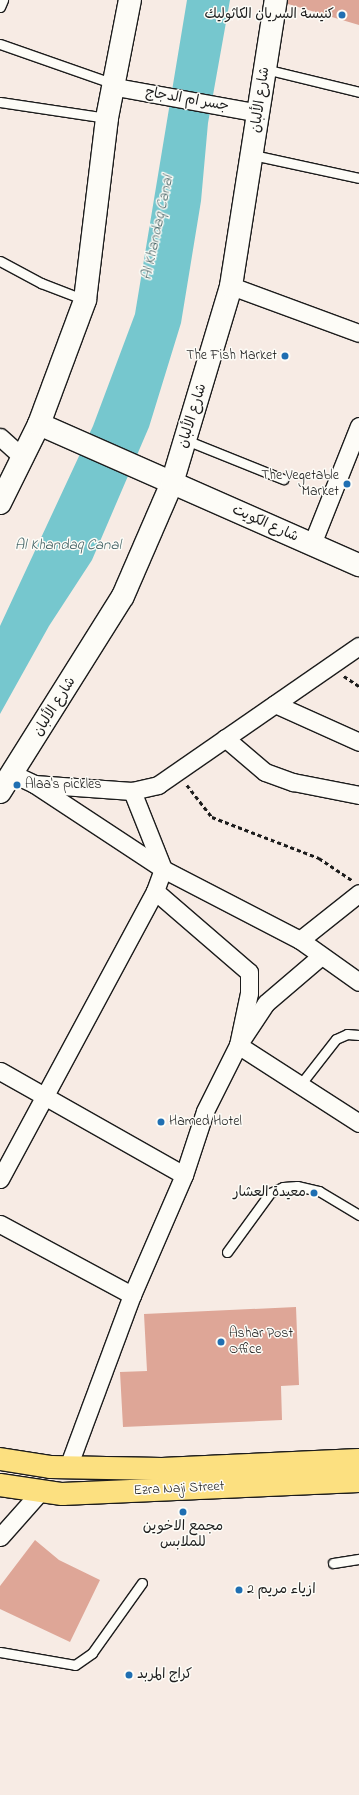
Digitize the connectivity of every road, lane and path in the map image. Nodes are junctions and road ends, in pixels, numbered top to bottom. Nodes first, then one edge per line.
1 (3, 0) edge
2 (130, 0) edge
3 (276, 0) edge
4 (0, 7) edge
5 (0, 44) edge
6 (265, 69) junction
7 (115, 85) junction
8 (359, 92) edge
9 (0, 102) edge
10 (259, 113) junction
11 (107, 118) junction
12 (253, 155) junction
13 (359, 178) edge
14 (0, 261) edge
15 (231, 286) junction
16 (86, 300) junction
17 (359, 333) edge
18 (359, 426) edge
19 (47, 427) junction
20 (0, 437) edge
21 (186, 440) junction
22 (22, 457) junction
23 (353, 466) edge
24 (283, 479) dead end
25 (165, 480) junction
26 (0, 503) edge
27 (312, 544) junction
28 (359, 565) edge
29 (359, 646) edge
30 (275, 704) junction
31 (226, 738) junction
32 (359, 742) edge
33 (176, 772) junction
34 (13, 774) junction
35 (34, 784) junction
36 (132, 791) junction
37 (0, 792) edge
38 (359, 795) edge
39 (163, 869) junction
40 (359, 884) edge
41 (155, 891) junction
42 (359, 893) edge
43 (300, 940) junction
44 (321, 956) junction
45 (359, 982) edge
46 (359, 1035) edge
47 (238, 1045) junction
48 (0, 1071) edge
49 (300, 1085) junction
50 (44, 1096) junction
51 (359, 1123) edge
52 (184, 1174) junction
53 (0, 1179) edge
54 (359, 1215) edge
55 (0, 1224) edge
56 (227, 1252) dead end
57 (132, 1295) junction
58 (0, 1459) edge
59 (359, 1460) edge
60 (68, 1467) junction
61 (359, 1481) edge
62 (0, 1485) edge
63 (39, 1493) junction
64 (0, 1537) edge
65 (359, 1559) edge
66 (333, 1563) dead end
67 (142, 1583) dead end
68 (0, 1652) edge

1 - 4 lane
2 - 7 main road
3 - 6 main road, شارع الألبان
5 - 7 lane
6 - 8 lane
6 - 10 main road, شارع الألبان
7 - 10 street, جسر ام الدجاج
7 - 11 main road
9 - 11 lane
10 - 12 main road, شارع الألبان
11 - 16 main road
12 - 13 lane
12 - 15 main road, شارع الألبان
14 - 16 lane
15 - 17 street
15 - 21 main road, شارع الألبان
16 - 19 main road
18 - 23 street
19 - 22 main road
19 - 25 main road, شارع الكويت
20 - 22 street
21 - 24 lane
21 - 25 main road, شارع الألبان
22 - 26 main road
23 - 27 street
25 - 27 main road, شارع الكويت
25 - 34 main road, شارع الألبان
27 - 28 main road, شارع الكويت
29 - 30 street
30 - 31 street
30 - 32 street
31 - 33 street
31 - 38 street
33 - 36 street
33 - 40 path
34 - 35 street
34 - 37 main road, شارع الألبان
35 - 36 street
35 - 39 street
36 - 39 street
39 - 41 street
39 - 43 street
41 - 47 street
41 - 50 street
42 - 43 street
43 - 44 street
44 - 45 street
44 - 47 street
46 - 49 lane
47 - 49 street
47 - 52 street
48 - 50 street
49 - 51 street
50 - 52 street
50 - 53 street
52 - 57 street
54 - 56 lane
55 - 57 street
57 - 60 street
58 - 60 main road, Ezra Naji Street
59 - 60 main road, Ezra Naji Street
61 - 63 main road, Ezra Naji Street
62 - 63 main road, Ezra Naji Street
63 - 64 street
65 - 66 lane
67 - 68 lane

